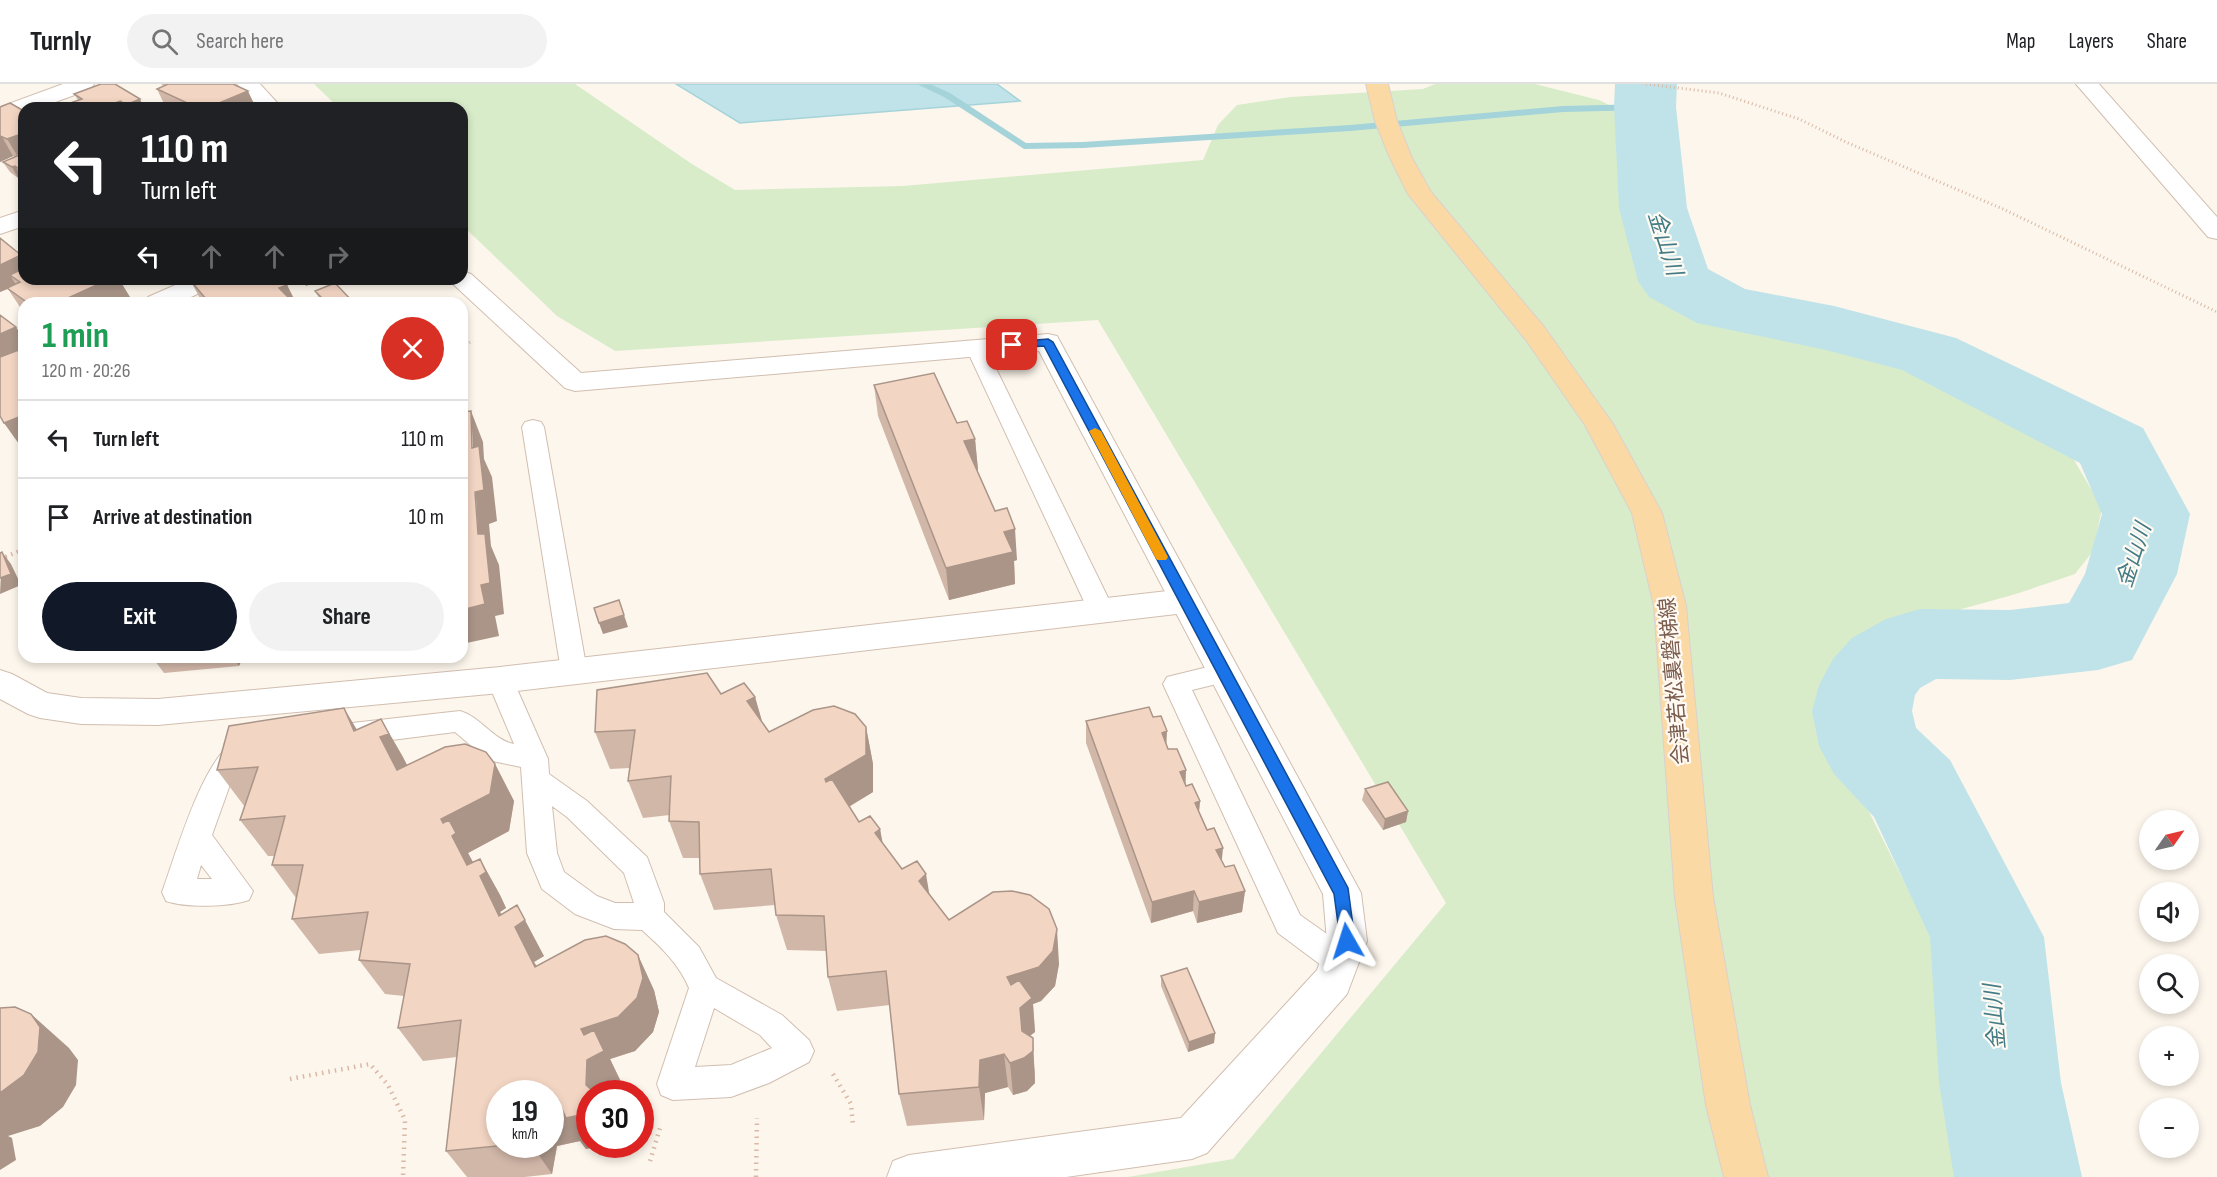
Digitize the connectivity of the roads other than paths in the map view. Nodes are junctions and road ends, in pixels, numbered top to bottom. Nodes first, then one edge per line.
1 (83, 84) edge
2 (248, 84) edge
3 (1377, 84) edge
4 (2087, 84) edge
5 (35, 102) edge
6 (265, 102) edge
7 (18, 108) edge
8 (0, 115) edge
9 (18, 220) edge
10 (0, 227) edge
11 (2217, 232) edge
12 (468, 284) edge
13 (197, 285) edge
14 (170, 297) edge
15 (976, 348) junction
16 (533, 426) dead end
17 (1185, 601) junction
18 (1101, 610) junction
19 (574, 671) junction
20 (1224, 673) junction
21 (500, 680) junction
22 (0, 683) edge
23 (323, 738) edge
24 (266, 744) edge
25 (536, 770) junction
26 (197, 837) dead end
27 (649, 916) junction
28 (1340, 961) junction
29 (705, 988) junction
30 (909, 1177) edge
31 (1746, 1177) edge

1 - 5 street
2 - 6 street
3 - 31 main road, 会津若松裏磐梯線
4 - 11 street
7 - 8 street
9 - 10 street
12 - 15 street
13 - 14 street
15 - 17 street
15 - 18 lane
16 - 19 lane
17 - 18 street
17 - 20 street
18 - 19 street
19 - 21 street
20 - 28 street
20 - 28 lane
21 - 22 street
21 - 25 lane
23 - 25 lane
24 - 26 lane
25 - 27 lane
25 - 27 lane
27 - 29 lane
28 - 30 street
29 - 29 lane

